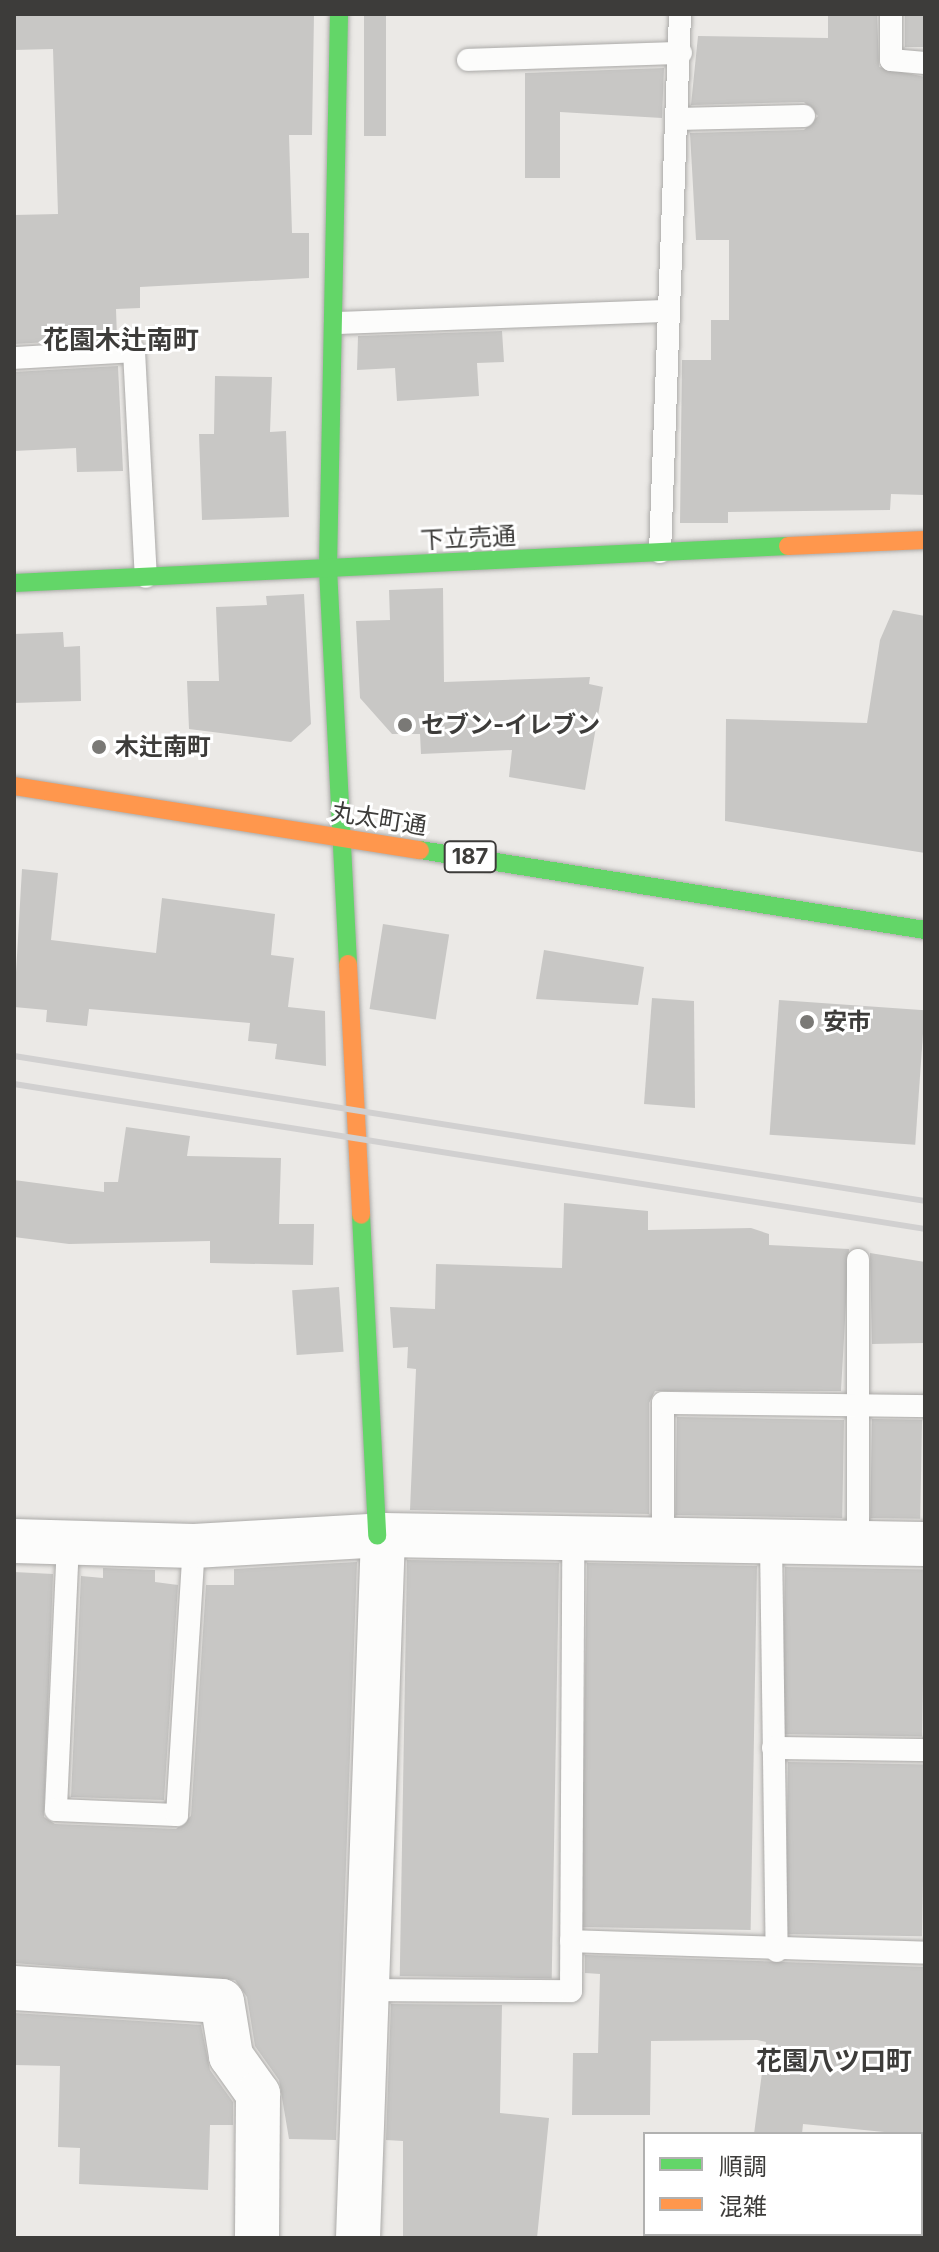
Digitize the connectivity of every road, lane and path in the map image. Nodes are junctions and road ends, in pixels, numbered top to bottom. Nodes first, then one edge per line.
1 (339, 14) edge
2 (680, 14) edge
3 (891, 14) edge
4 (681, 53) junction
5 (468, 60) dead end
6 (925, 63) edge
7 (804, 116) dead end
8 (677, 119) junction
9 (667, 311) junction
10 (335, 323) junction
11 (14, 358) edge
12 (925, 540) edge
13 (660, 552) junction
14 (328, 569) junction
15 (146, 577) junction
16 (14, 583) edge
17 (14, 786) edge
18 (341, 837) junction
19 (925, 930) edge
20 (858, 1260) dead end
21 (859, 1401) junction
22 (925, 1406) edge
23 (380, 1535) junction
24 (573, 1540) junction
25 (14, 1541) edge
26 (68, 1543) junction
27 (663, 1543) junction
28 (771, 1543) junction
29 (858, 1543) junction
30 (925, 1544) edge
31 (194, 1546) junction
32 (773, 1748) junction
33 (925, 1750) edge
34 (571, 1941) junction
35 (777, 1951) junction
36 (925, 1953) edge
37 (14, 1988) edge
38 (367, 1990) junction
39 (257, 2238) edge
40 (358, 2238) edge

1 - 10 street
2 - 4 lane
3 - 6 lane
4 - 5 lane
4 - 8 lane
7 - 8 lane
8 - 9 lane
9 - 10 lane
9 - 13 lane
10 - 14 street
11 - 15 lane
12 - 13 street, 下立売通
13 - 14 street, 下立売通
14 - 15 street, 下立売通
14 - 18 street
15 - 16 street, 下立売通
17 - 18 street, 丸太町通 / 187
18 - 19 street, 丸太町通 / 187
18 - 23 street
20 - 21 lane
21 - 22 lane
21 - 27 lane
21 - 29 lane
23 - 24 street
23 - 31 street
23 - 38 street
24 - 27 street
24 - 34 lane
25 - 26 street
26 - 31 street
26 - 31 lane
27 - 28 street
28 - 29 street
28 - 32 lane
29 - 30 street
32 - 33 lane
32 - 35 lane
34 - 35 lane
34 - 38 lane
35 - 36 lane
37 - 39 street
38 - 40 street

